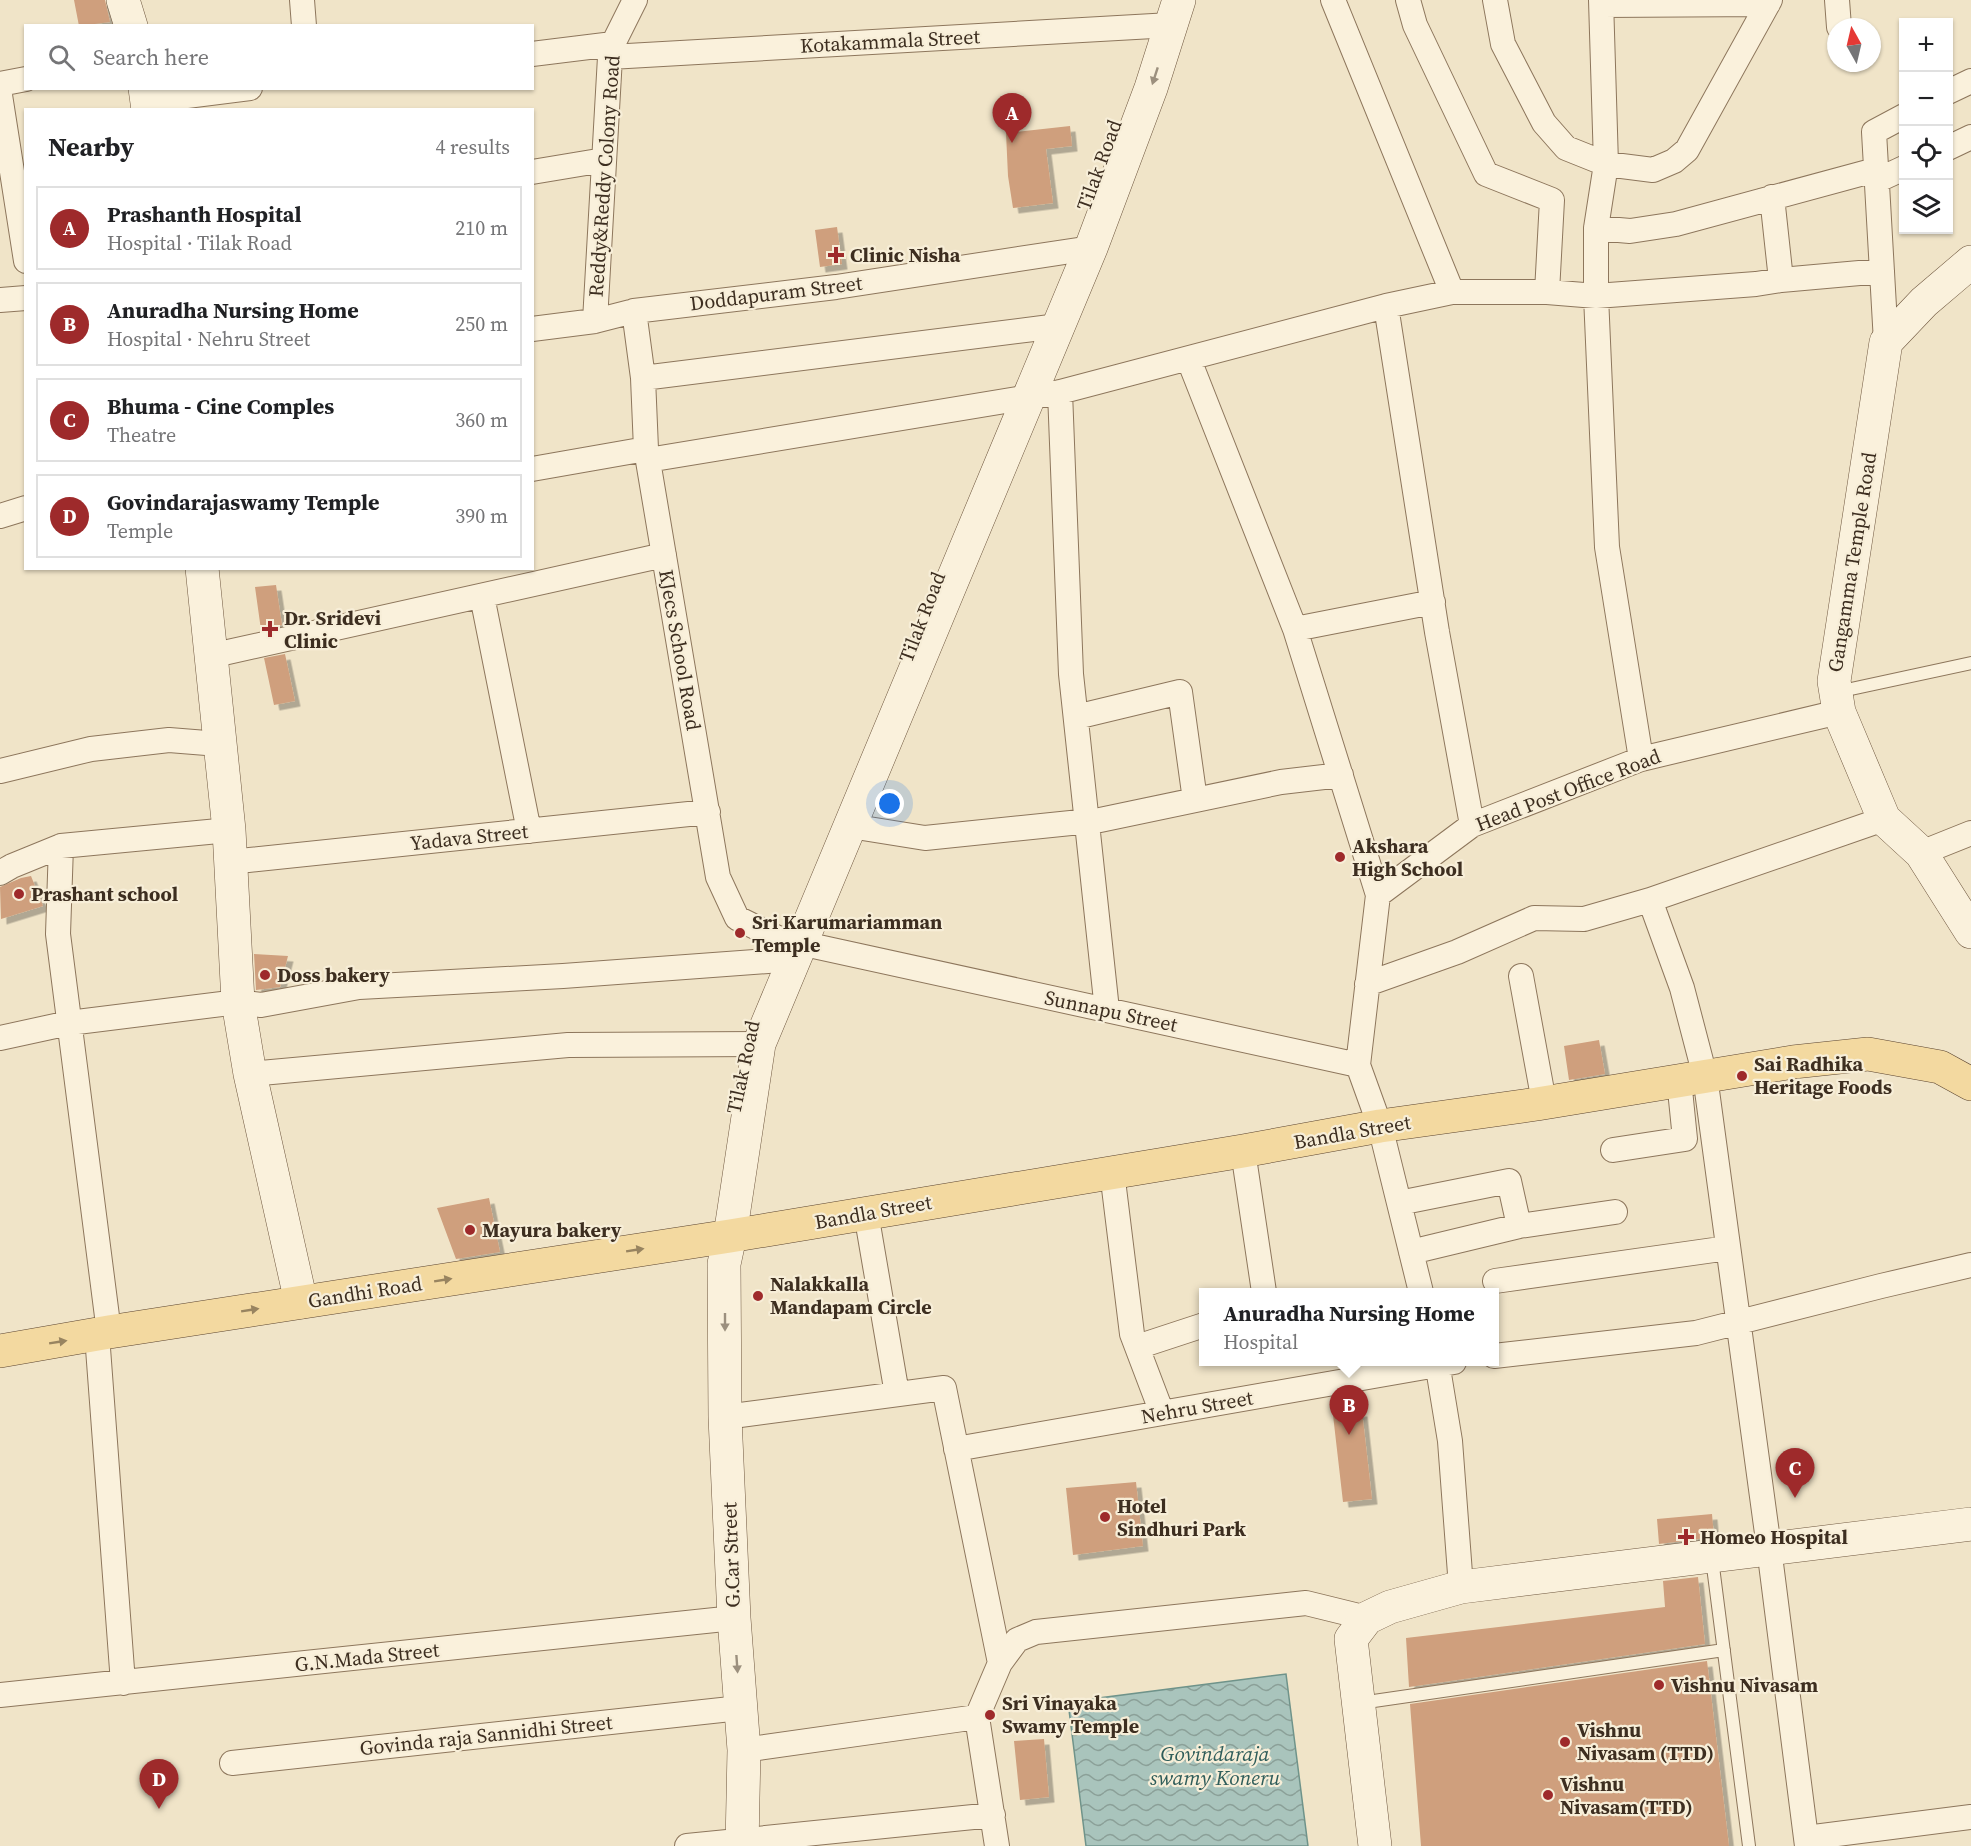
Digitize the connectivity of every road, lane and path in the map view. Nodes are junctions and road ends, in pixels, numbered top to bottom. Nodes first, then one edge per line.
1 (123, 0) edge
2 (302, 0) edge
3 (635, 0) edge
4 (1333, 0) edge
5 (1408, 0) edge
6 (1495, 0) edge
7 (1837, 0) edge
8 (1601, 2) edge
9 (1769, 2) edge
10 (1164, 13) edge
11 (1838, 18) edge
12 (130, 24) edge
13 (304, 24) edge
14 (612, 50) junction
15 (534, 54) edge
16 (24, 79) edge
17 (1971, 81) edge
18 (0, 84) edge
19 (233, 90) edge
20 (1953, 90) edge
21 (0, 95) edge
22 (147, 100) edge
23 (1899, 119) edge
24 (1971, 137) edge
25 (1953, 145) edge
26 (604, 160) junction
27 (1606, 164) junction
28 (1899, 169) edge
29 (534, 172) edge
30 (1876, 175) junction
31 (1772, 197) junction
32 (8, 198) edge
33 (1596, 228) junction
34 (1079, 250) junction
35 (24, 254) edge
36 (1971, 262) edge
37 (1882, 271) junction
38 (1781, 280) junction
39 (1452, 291) junction
40 (1547, 292) junction
41 (1596, 296) junction
42 (24, 298) edge
43 (0, 300) edge
44 (1386, 306) junction
45 (634, 311) junction
46 (595, 321) junction
47 (1047, 327) junction
48 (534, 329) edge
49 (1886, 342) junction
50 (1188, 360) junction
51 (643, 378) junction
52 (1060, 392) junction
53 (1016, 401) junction
54 (647, 454) junction
55 (534, 469) edge
56 (24, 509) edge
57 (0, 516) edge
58 (664, 555) junction
59 (202, 570) edge
60 (482, 596) junction
61 (1433, 602) junction
62 (1295, 629) junction
63 (210, 656) junction
64 (1971, 663) edge
65 (1837, 702) junction
66 (1076, 717) junction
67 (219, 744) junction
68 (1641, 759) junction
69 (0, 771) edge
70 (1341, 776) junction
71 (1195, 800) junction
72 (708, 812) junction
73 (1884, 819) junction
74 (1087, 821) junction
75 (1472, 825) junction
76 (850, 826) junction
77 (529, 831) junction
78 (1971, 833) edge
79 (61, 846) junction
80 (229, 846) junction
81 (1921, 853) junction
82 (0, 873) edge
83 (1378, 895) junction
84 (1650, 900) junction
85 (1971, 932) edge
86 (788, 950) junction
87 (1521, 976) dead end
88 (1367, 984) junction
89 (238, 1002) junction
90 (1107, 1010) junction
91 (69, 1023) junction
92 (0, 1038) edge
93 (752, 1044) junction
94 (1358, 1065) junction
95 (250, 1074) junction
96 (1692, 1078) junction
97 (1971, 1084) edge
98 (1544, 1102) junction
99 (1380, 1126) junction
100 (1613, 1150) dead end
101 (1244, 1151) junction
102 (1112, 1172) junction
103 (1399, 1203) junction
104 (1615, 1212) dead end
105 (866, 1213) junction
106 (1519, 1226) junction
107 (722, 1246) junction
108 (1728, 1248) junction
109 (1411, 1252) junction
110 (1971, 1265) edge
111 (1495, 1281) dead end
112 (1263, 1288) edge
113 (1420, 1288) edge
114 (301, 1302) junction
115 (1738, 1322) junction
116 (1199, 1325) edge
117 (103, 1333) junction
118 (1137, 1347) junction
119 (0, 1351) edge
120 (1499, 1355) edge
121 (1421, 1366) edge
122 (1443, 1366) edge
123 (897, 1394) junction
124 (1162, 1413) junction
125 (725, 1417) junction
126 (956, 1449) junction
127 (1971, 1524) edge
128 (1769, 1548) junction
129 (1711, 1556) junction
130 (1461, 1587) junction
131 (734, 1618) junction
132 (1367, 1618) junction
133 (1724, 1650) junction
134 (1000, 1663) junction
135 (123, 1683) junction
136 (0, 1695) edge
137 (1359, 1703) junction
138 (740, 1708) junction
139 (977, 1717) junction
140 (744, 1750) junction
141 (232, 1763) dead end
142 (993, 1815) junction
143 (1971, 1817) edge
144 (1806, 1842) edge
145 (742, 1844) edge
146 (687, 1846) edge
147 (997, 1846) edge
148 (1375, 1846) edge
149 (1749, 1846) edge

1 - 12 street
2 - 13 street
3 - 14 street, Reddy&Reddy Colony Road
4 - 39 street
5 - 40 street
6 - 27 street
7 - 11 street
8 - 9 street
8 - 27 street
9 - 27 street
10 - 14 street, Kotakammala Street
10 - 34 street, Tilak Road
14 - 15 street, Kotakammala Street
14 - 26 street, Reddy&Reddy Colony Road
16 - 18 street
17 - 20 street
19 - 22 street
21 - 32 street
23 - 30 street
24 - 25 street
26 - 29 street
26 - 46 street, Reddy&Reddy Colony Road
27 - 33 street
28 - 30 street
30 - 31 street
30 - 37 street
31 - 33 street
31 - 38 street
32 - 35 street
33 - 41 street
34 - 45 street, Doddapuram Street
34 - 47 street, Tilak Road
36 - 49 street
37 - 38 street
37 - 49 street
38 - 41 street
39 - 40 street
39 - 44 street
40 - 41 street
41 - 68 street
42 - 43 street
44 - 50 street
44 - 61 street
45 - 46 street, Doddapuram Street
45 - 51 street, KJecs School Road
46 - 48 street, Doddapuram Street
47 - 51 street
47 - 53 street, Tilak Road
49 - 65 street, Gangamma Temple Road
50 - 52 street
50 - 62 street
51 - 54 street, KJecs School Road
52 - 53 street
52 - 66 street
53 - 54 street
53 - 76 street, Tilak Road
53 - 86 street, Tilak Road
54 - 55 street
54 - 58 street, KJecs School Road
56 - 57 street
58 - 60 street
58 - 72 street, KJecs School Road
59 - 63 street
60 - 63 street
60 - 77 street
61 - 62 street
61 - 75 street
62 - 70 street
63 - 67 street
64 - 65 lane
65 - 68 street, Head Post Office Road
65 - 73 street, Gangamma Temple Road
66 - 71 street
66 - 74 street
67 - 69 street
67 - 80 street
68 - 75 street, Head Post Office Road
70 - 71 street
70 - 83 street
71 - 74 street
72 - 77 street, Yadava Street
72 - 86 street, KJecs School Road
73 - 81 street, Gangamma Temple Road
73 - 84 street
74 - 76 street
74 - 90 street
75 - 83 street, Head Post Office Road
76 - 86 street, Tilak Road
77 - 80 street, Yadava Street
78 - 81 street
79 - 80 street, Yadava Street
79 - 82 street, Yadava Street
79 - 91 street
80 - 89 street
81 - 85 street, Gangamma Temple Road
83 - 88 street
84 - 88 street
84 - 96 street
86 - 89 street
86 - 90 street, Sunnapu Street
86 - 93 street, Tilak Road
87 - 98 street
88 - 94 street
89 - 91 street
89 - 95 street
90 - 94 street, Sunnapu Street
91 - 92 street
91 - 117 street
93 - 95 street
93 - 107 street, Tilak Road
94 - 99 street
95 - 114 street
96 - 97 main road, Bandla Street
96 - 98 main road, Bandla Street
96 - 100 street
96 - 108 street
98 - 99 main road, Bandla Street
99 - 101 main road, Bandla Street
99 - 103 street
101 - 102 main road, Bandla Street
101 - 112 street
102 - 105 main road, Bandla Street
102 - 118 street
103 - 106 street
103 - 109 street
104 - 106 street
105 - 107 main road, Bandla Street
105 - 123 street
106 - 109 street
114 -> 107 main road, Gandhi Road
107 -> 125 street, G.Car Street
108 - 111 street
108 - 115 street
109 - 113 street
110 - 115 street
117 -> 114 main road, Gandhi Road
115 - 120 street
115 - 128 street
116 - 118 street
119 -> 117 main road, Gandhi Road
117 - 135 street
118 - 124 street
121 - 124 street, Nehru Street
122 - 130 street
123 - 125 street
123 - 126 street
124 - 126 street, Nehru Street
125 - 131 street, G.Car Street
126 - 134 street
127 - 128 street
128 - 129 street
128 - 144 street
129 - 130 street
129 - 133 lane
130 - 132 street
131 - 135 street, G.N.Mada Street
131 -> 138 street, G.Car Street
132 - 134 street
132 - 137 street
133 - 137 lane
133 - 149 lane
134 - 139 street
135 - 136 street, G.N.Mada Street
137 - 148 street
138 - 140 street, G.Car Street
138 - 141 street, Govinda raja Sannidhi Street
139 - 140 street
139 - 142 street
140 - 145 street, G.Car Street
142 - 145 street
142 - 147 street
143 - 144 street
145 - 146 street

